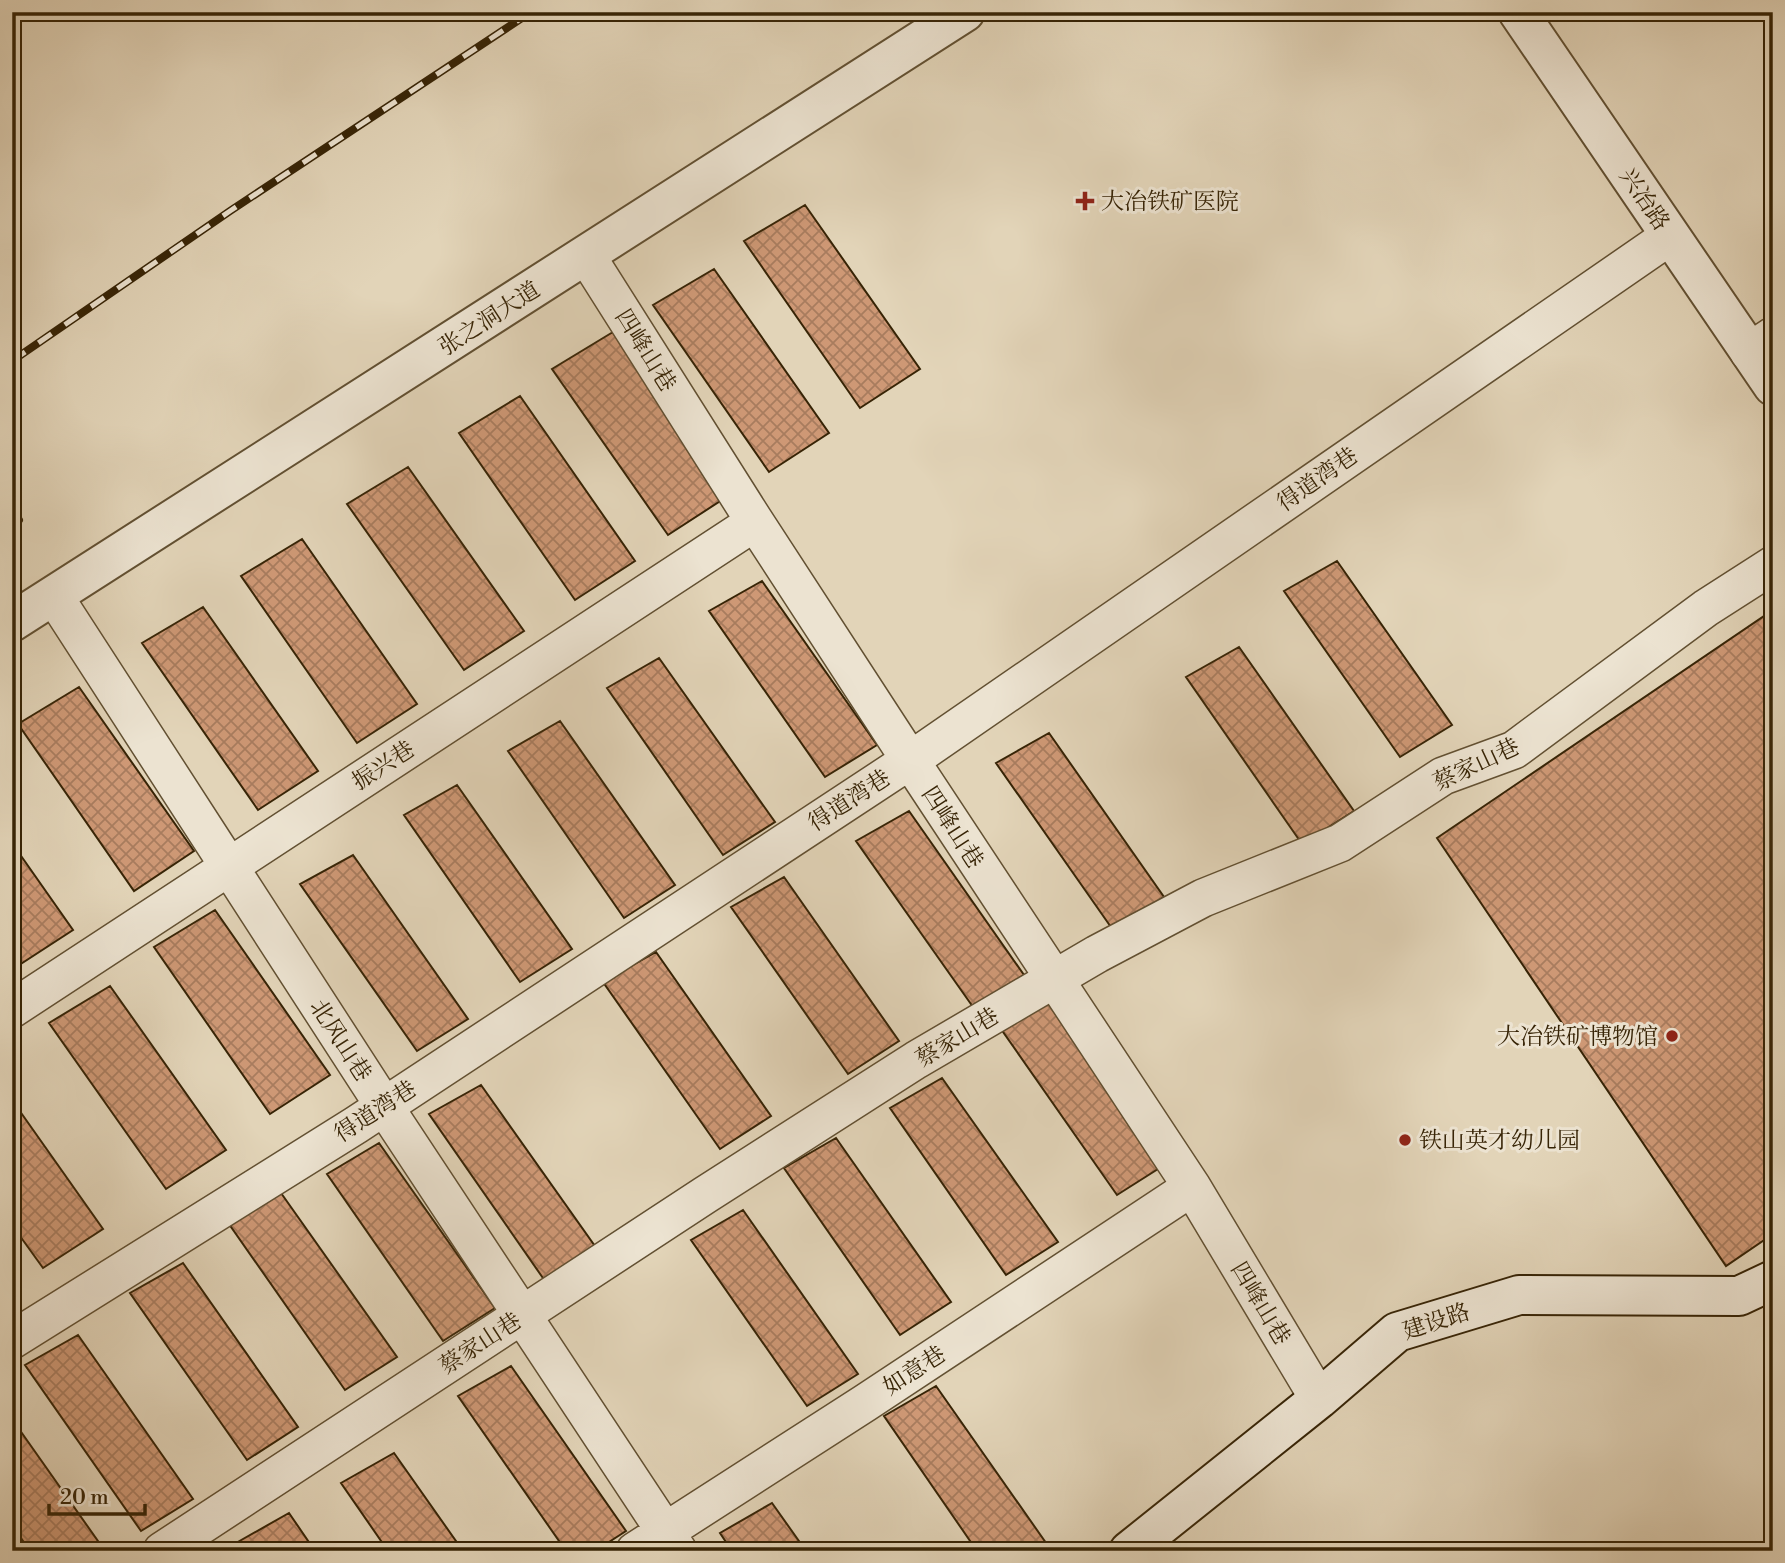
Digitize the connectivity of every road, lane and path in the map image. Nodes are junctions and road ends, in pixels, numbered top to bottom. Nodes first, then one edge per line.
1 (965, 12) edge
2 (1518, 12) edge
3 (1670, 236) junction
4 (586, 255) junction
5 (1761, 344) edge
6 (1773, 386) edge
7 (755, 522) junction
8 (1773, 565) edge
9 (54, 596) junction
10 (12, 622) edge
11 (909, 760) junction
12 (229, 866) junction
13 (1054, 980) junction
14 (12, 1009) edge
15 (383, 1106) junction
16 (1192, 1187) junction
17 (1773, 1280) edge
18 (522, 1315) junction
19 (12, 1340) edge
20 (1320, 1399) junction
21 (672, 1541) edge
22 (162, 1551) edge
23 (635, 1551) edge
24 (1129, 1551) edge

1 - 4 street, 张之洞大道
2 - 3 street, 兴冶路
3 - 5 street, 兴冶路
3 - 11 street, 得道湾巷
4 - 7 street, 四峰山巷
4 - 9 street, 张之洞大道
5 - 6 street, 兴冶路
7 - 11 street, 四峰山巷
7 - 12 street, 振兴巷
8 - 13 street, 蔡家山巷
9 - 10 street, 张之洞大道
9 - 12 street, 北风山巷
11 - 13 street, 四峰山巷
11 - 15 street, 得道湾巷
12 - 14 street, 振兴巷
12 - 15 street, 北风山巷
13 - 16 street, 四峰山巷
13 - 18 street, 蔡家山巷
15 - 18 street, 北风山巷
15 - 19 street, 得道湾巷
16 - 20 street, 四峰山巷
16 - 21 street, 如意巷
17 - 20 street, 建设路
18 - 21 street, 北风山巷
18 - 22 street, 蔡家山巷
20 - 24 street, 建设路
21 - 23 street, 如意巷

